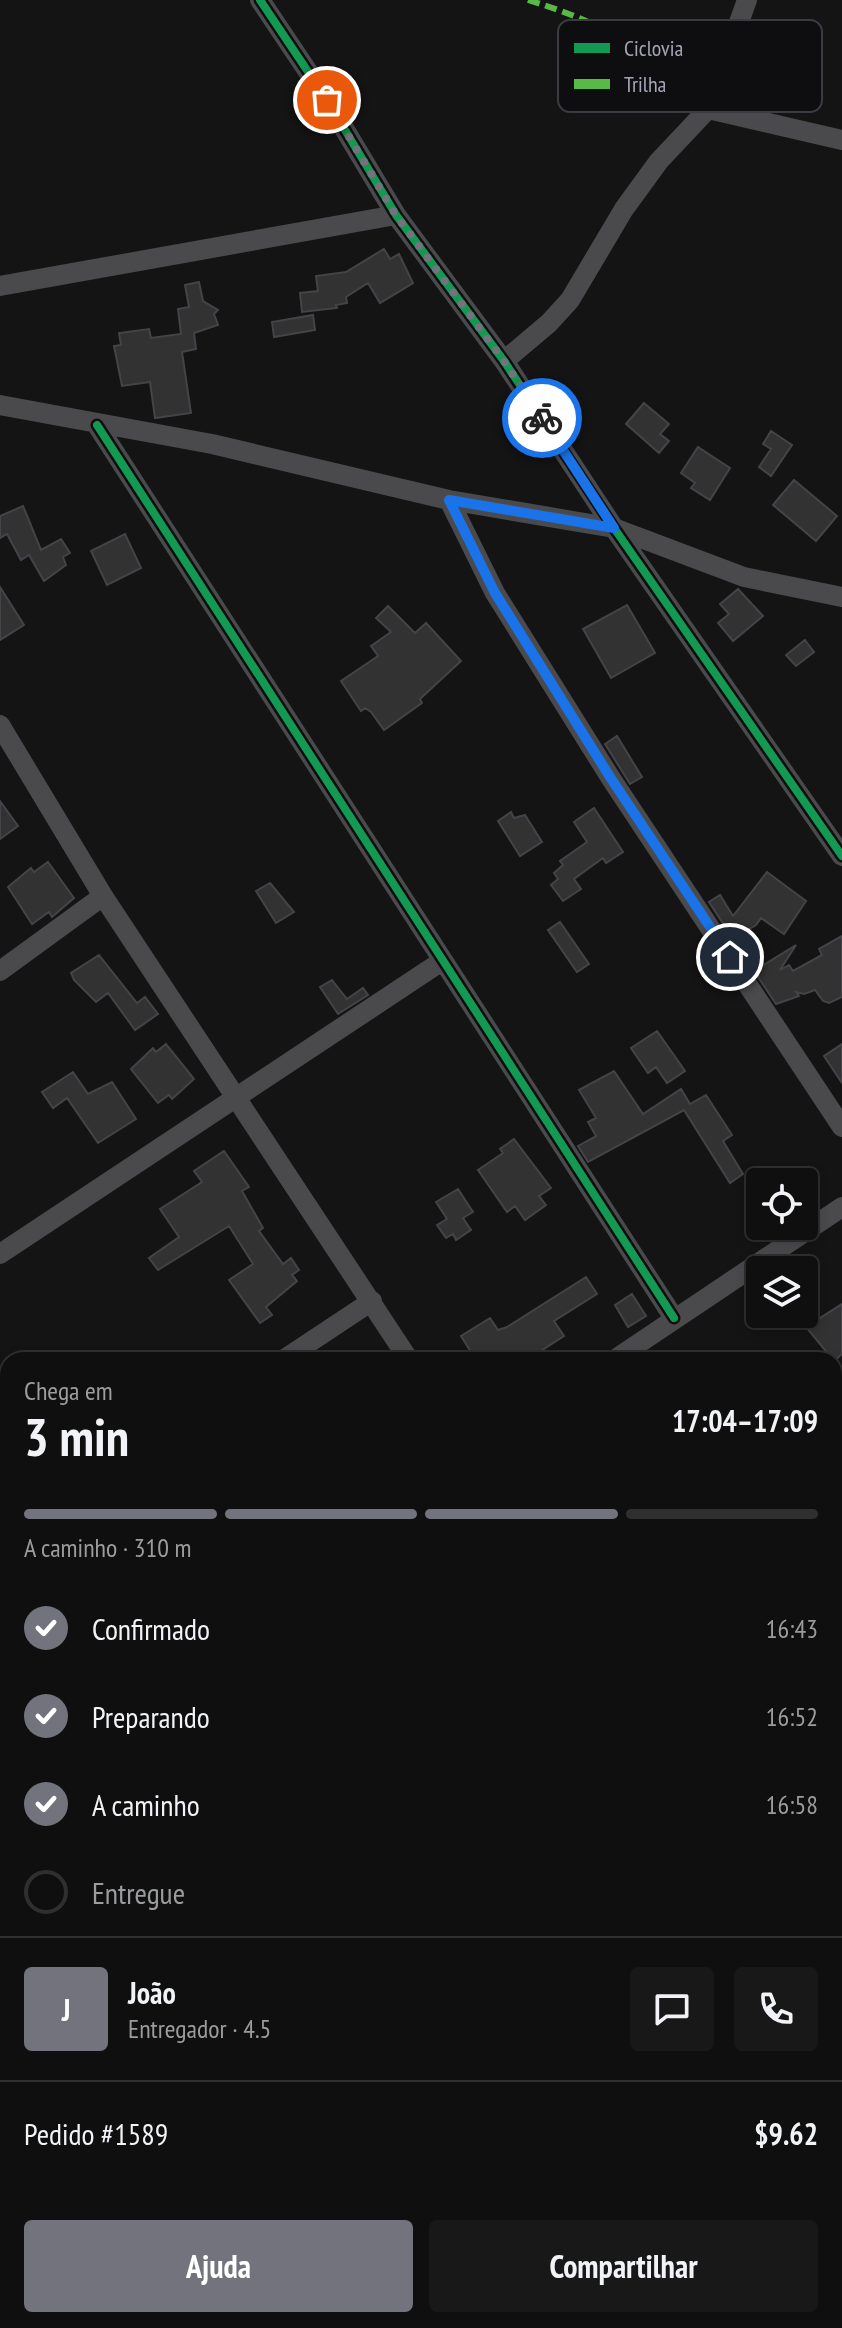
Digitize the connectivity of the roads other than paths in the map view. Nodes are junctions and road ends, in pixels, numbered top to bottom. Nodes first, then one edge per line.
1 (260, 0) edge
2 (747, 0) edge
3 (740, 20) edge
4 (705, 112) edge
5 (721, 112) edge
6 (842, 140) edge
7 (396, 215) junction
8 (0, 286) edge
9 (504, 361) junction
10 (0, 405) edge
11 (97, 425) junction
12 (449, 500) junction
13 (614, 528) junction
14 (842, 597) edge
15 (0, 725) edge
16 (842, 856) edge
17 (103, 896) junction
18 (442, 961) junction
19 (0, 971) edge
20 (236, 1096) junction
21 (842, 1127) edge
22 (842, 1207) edge
23 (0, 1254) edge
24 (372, 1301) junction
25 (674, 1318) junction
26 (295, 1352) edge
27 (404, 1352) edge
28 (625, 1352) edge

1 - 7 street
2 - 3 street
4 - 9 street
5 - 6 street
7 - 8 street
7 - 9 street
9 - 13 street
10 - 11 street
11 - 12 street
11 - 18 street
12 - 13 street
12 - 21 street
13 - 14 street
13 - 16 street
15 - 17 street
17 - 19 street
17 - 20 street
18 - 20 street
18 - 25 street
20 - 23 street
20 - 24 street
22 - 25 street
24 - 26 street
24 - 27 street
25 - 28 street

